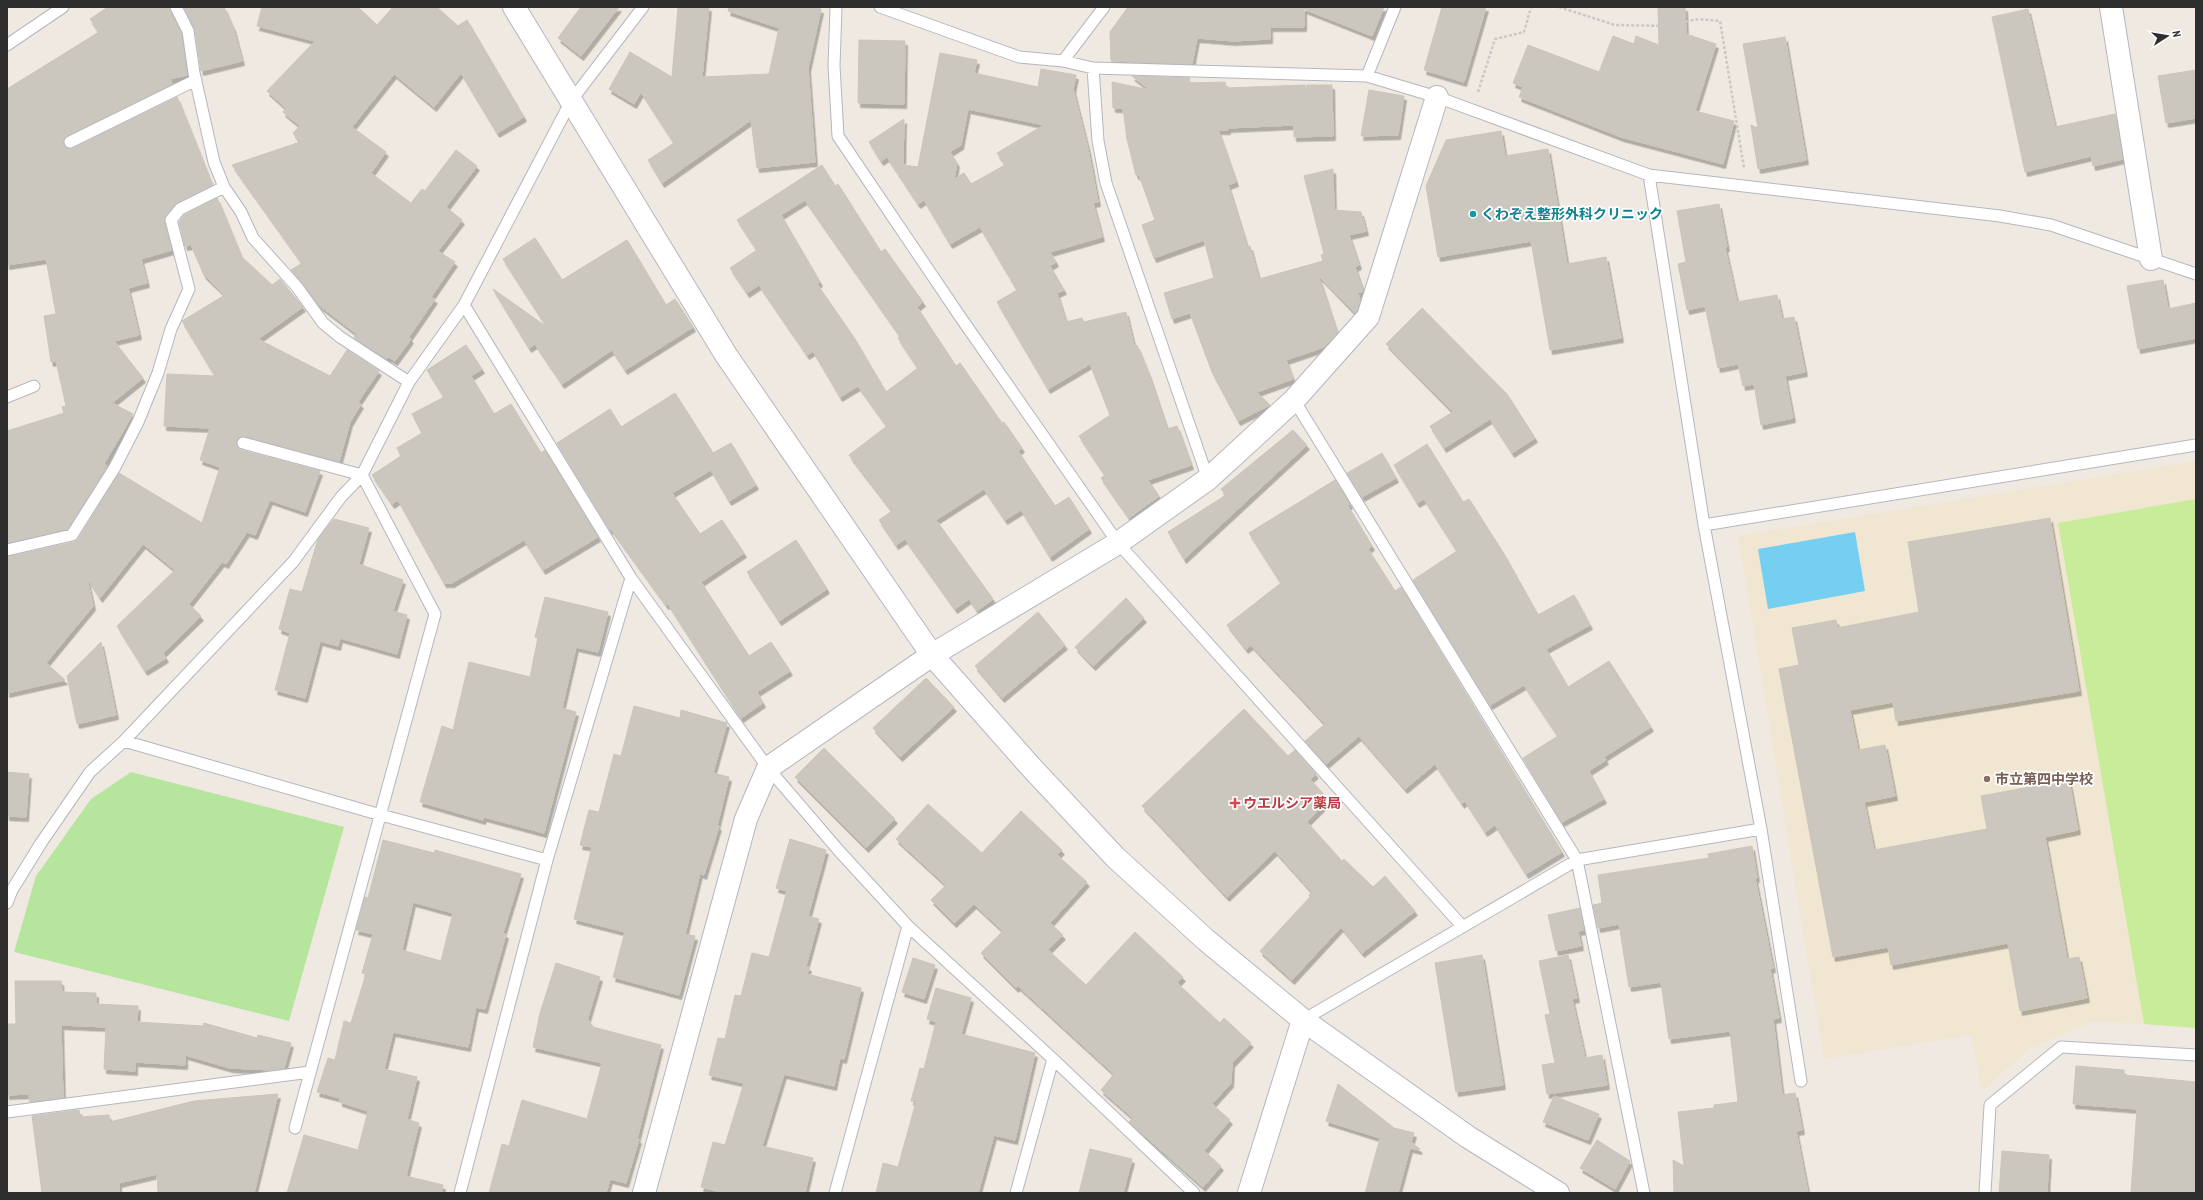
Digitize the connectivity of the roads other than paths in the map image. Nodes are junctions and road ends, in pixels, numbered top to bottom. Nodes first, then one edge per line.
1 (62, 7) edge
2 (176, 7) edge
3 (514, 7) edge
4 (643, 7) edge
5 (836, 7) edge
6 (880, 7) edge
7 (1104, 7) edge
8 (1395, 7) edge
9 (2111, 7) edge
10 (7, 45) edge
11 (1063, 61) junction
12 (1094, 68) junction
13 (1367, 76) junction
14 (196, 80) junction
15 (1437, 97) junction
16 (571, 102) junction
17 (70, 142) dead end
18 (1648, 175) junction
19 (224, 187) junction
20 (2151, 259) junction
21 (2196, 274) edge
22 (464, 305) junction
23 (409, 382) junction
24 (34, 386) dead end
25 (7, 397) edge
26 (1294, 400) junction
27 (243, 443) dead end
28 (2196, 445) edge
29 (362, 475) junction
30 (1208, 479) junction
31 (1704, 524) junction
32 (1118, 542) junction
33 (7, 550) edge
34 (631, 578) junction
35 (932, 655) junction
36 (124, 741) junction
37 (768, 768) junction
38 (381, 815) junction
39 (1761, 829) junction
40 (547, 860) junction
41 (1577, 860) junction
42 (7, 903) edge
43 (908, 926) junction
44 (1462, 926) junction
45 (1304, 1020) junction
46 (2196, 1055) edge
47 (1053, 1059) junction
48 (310, 1072) junction
49 (1800, 1081) dead end
50 (7, 1112) edge
51 (295, 1128) dead end
52 (460, 1193) edge
53 (644, 1193) edge
54 (835, 1193) edge
55 (1016, 1193) edge
56 (1194, 1193) edge
57 (1249, 1193) edge
58 (1558, 1193) edge
59 (1644, 1193) edge
60 (1985, 1193) edge

1 - 10 lane
2 - 14 lane
3 - 16 street
4 - 16 lane
5 - 32 lane
6 - 11 lane
7 - 11 lane
8 - 13 lane
9 - 20 street
11 - 12 lane
12 - 13 lane
12 - 30 lane
13 - 15 lane
14 - 17 lane
14 - 19 lane
15 - 18 lane
15 - 26 street
16 - 22 lane
16 - 35 street
18 - 20 lane
18 - 31 lane
19 - 23 lane
19 - 33 lane
20 - 21 lane
22 - 23 lane
22 - 34 lane
23 - 29 lane
24 - 25 lane
26 - 30 street
26 - 41 lane
27 - 29 lane
28 - 31 lane
29 - 36 lane
29 - 38 lane
30 - 32 street
31 - 39 lane
32 - 35 street
32 - 44 lane
34 - 37 lane
34 - 40 lane
35 - 37 street
35 - 45 street
36 - 38 lane
36 - 42 lane
37 - 43 lane
37 - 53 street
38 - 40 lane
38 - 48 lane
39 - 41 lane
39 - 49 lane
40 - 52 lane
41 - 44 lane
41 - 59 lane
43 - 47 lane
43 - 54 lane
44 - 45 lane
45 - 57 street
45 - 58 street
46 - 60 lane
47 - 55 lane
47 - 56 lane
48 - 50 lane
48 - 51 lane

